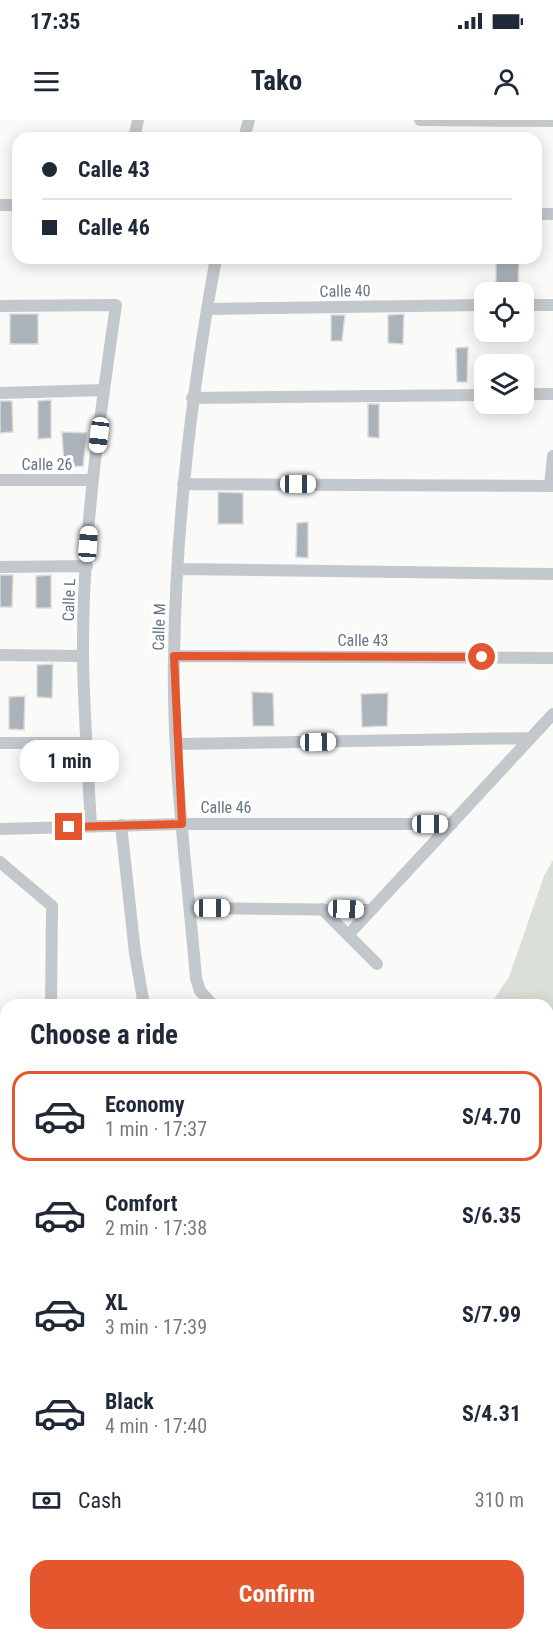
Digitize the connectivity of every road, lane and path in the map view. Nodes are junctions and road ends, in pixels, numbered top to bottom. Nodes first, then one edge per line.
1 (420, 120) edge
2 (553, 122) edge
3 (215, 264) edge
4 (474, 305) edge
5 (534, 305) edge
6 (553, 305) edge
7 (0, 306) edge
8 (207, 309) junction
9 (104, 390) junction
10 (0, 393) edge
11 (474, 394) edge
12 (534, 394) edge
13 (553, 394) edge
14 (192, 398) junction
15 (553, 456) edge
16 (0, 480) edge
17 (93, 480) junction
18 (183, 484) junction
19 (551, 486) edge
20 (87, 566) junction
21 (0, 567) edge
22 (178, 569) junction
23 (553, 574) edge
24 (0, 655) edge
25 (83, 656) junction
26 (174, 656) junction
27 (553, 658) edge
28 (553, 714) edge
29 (531, 738) junction
30 (0, 743) edge
31 (86, 743) junction
32 (176, 744) junction
33 (182, 824) junction
34 (121, 825) junction
35 (453, 825) junction
36 (91, 826) junction
37 (0, 829) edge
38 (0, 862) edge
39 (190, 908) junction
40 (322, 909) junction
41 (370, 910) junction
42 (348, 935) junction
43 (377, 964) dead end
44 (51, 999) edge
45 (142, 999) edge
46 (208, 999) edge

1 - 2 street
3 - 8 street, Calle M
4 - 8 street, Calle 40
5 - 6 street
7 - 9 street, Calle L
8 - 14 street, Calle M
9 - 10 street
9 - 17 street, Calle L
11 - 14 street
12 - 13 street
14 - 18 street, Calle M
15 - 19 street
16 - 17 street, Calle 26
17 - 20 street, Calle L
18 - 19 street
18 - 22 street, Calle M
20 - 21 street
20 - 25 street, Calle L
22 - 23 street
22 - 26 street, Calle M
24 - 25 street
25 - 31 street, Calle L
26 - 27 street, Calle 43
26 - 32 street, Calle M
28 - 29 street
29 - 32 street
29 - 35 street
30 - 31 street
31 - 36 street, Calle L
32 - 33 street, Calle M
33 - 34 street, Calle 46
33 - 35 street, Calle 46
33 - 39 street, Calle M
34 - 36 street, Calle 46
34 - 45 street
35 - 41 street
36 - 37 street, Calle 46
38 - 44 street
39 - 40 street
39 - 46 street, Calle M
40 - 41 street
40 - 42 street
41 - 42 street
42 - 43 street

